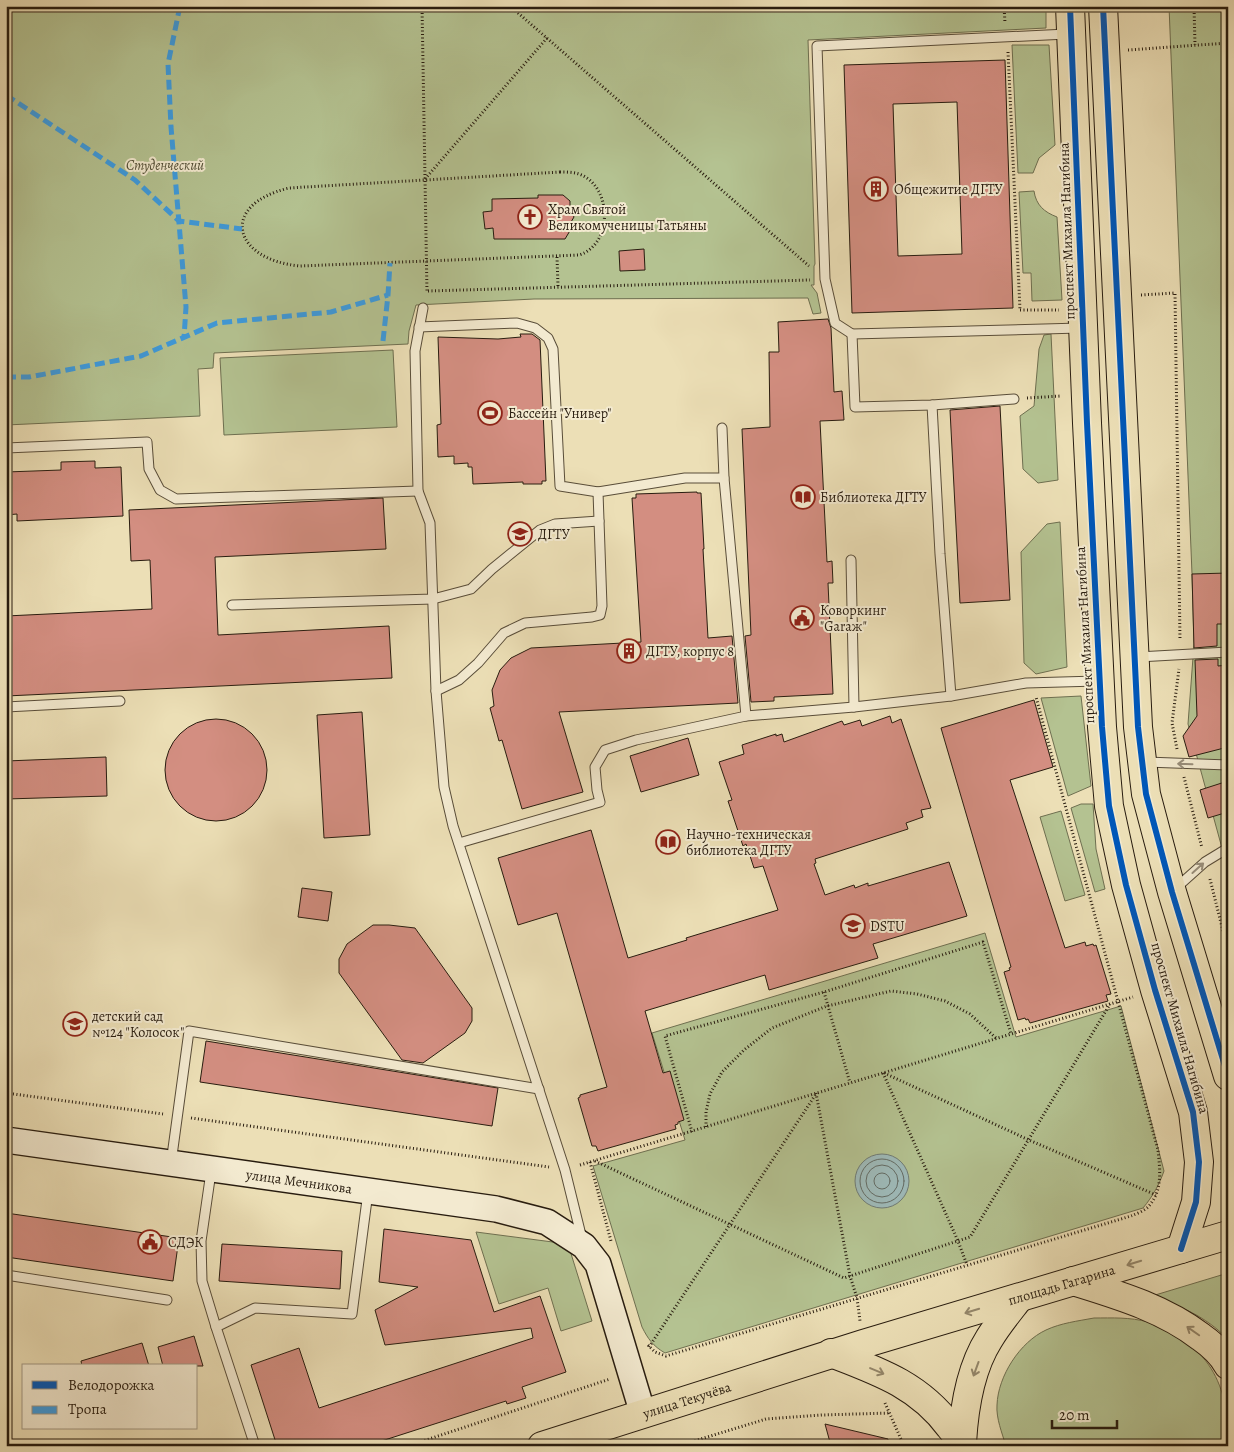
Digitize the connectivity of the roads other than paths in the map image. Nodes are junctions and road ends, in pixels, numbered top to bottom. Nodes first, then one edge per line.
1 (1070, 6) edge
2 (1103, 6) edge
3 (1071, 34) junction
4 (423, 308) road end
5 (419, 327) junction
6 (1083, 328) junction
7 (852, 334) junction
8 (1014, 399) road end
9 (932, 406) junction
10 (722, 428) dead end
11 (6, 448) edge
12 (724, 478) junction
13 (418, 490) junction
14 (598, 492) junction
15 (598, 522) junction
16 (851, 560) dead end
17 (433, 599) junction
18 (232, 605) dead end
19 (1228, 652) edge
20 (1135, 657) junction
21 (1100, 681) junction
22 (436, 691) junction
23 (951, 696) junction
24 (120, 701) dead end
25 (6, 707) edge
26 (854, 707) junction
27 (746, 716) junction
28 (1142, 762) junction
29 (1228, 765) edge
30 (459, 843) junction
31 (1228, 848) edge
32 (1172, 892) junction
33 (1228, 1076) edge
34 (539, 1089) junction
35 (6, 1140) edge
36 (171, 1163) junction
37 (212, 1169) junction
38 (368, 1191) junction
39 (1228, 1235) edge
40 (584, 1246) junction
41 (1181, 1249) junction
42 (6, 1275) edge
43 (1073, 1281) junction
44 (1019, 1298) junction
45 (167, 1300) dead end
46 (216, 1327) junction
47 (831, 1353) junction
48 (1228, 1364) edge
49 (643, 1414) junction
50 (963, 1444) edge
51 (255, 1446) edge
52 (542, 1446) edge

1 - 3 main road, проспект Михаила Нагибина
2 - 20 main road
3 - 6 main road, проспект Михаила Нагибина
3 - 7 lane
4 - 5 lane
5 - 13 lane
5 - 14 lane
6 - 7 lane
6 - 21 main road, проспект Михаила Нагибина
7 - 9 lane
8 - 9 lane
9 - 23 lane
10 - 12 lane
11 - 13 lane
12 - 14 lane
12 - 27 lane
13 - 17 lane
14 - 15 lane
15 - 17 lane
15 - 22 lane
16 - 26 lane
17 - 18 lane
17 - 22 lane
19 - 20 lane
20 - 28 main road
21 - 23 lane
21 - 41 main road, проспект Михаила Нагибина
22 - 30 lane
23 - 26 lane
24 - 25 lane
26 - 27 lane
27 - 30 lane
29 -> 28 lane
28 - 32 main road
30 - 34 lane
32 -> 31 lane
32 - 33 main road
34 - 36 lane
34 - 40 lane
35 - 36 main road, улица Мечникова
36 - 37 main road, улица Мечникова
37 - 38 main road, улица Мечникова
37 - 46 lane
38 - 40 main road, улица Мечникова
38 - 46 lane
39 - 41 main road, площадь Гагарина
40 - 49 main road
41 -> 43 main road, площадь Гагарина
42 - 45 lane
43 - 44 main road, площадь Гагарина
48 -> 43 main road
44 -> 47 main road, улица Текучёва
44 -> 50 main road, площадь Гагарина
46 - 51 lane
47 - 49 main road, улица Текучёва
47 -> 50 main road, площадь Гагарина
49 - 52 main road, улица Текучёва

